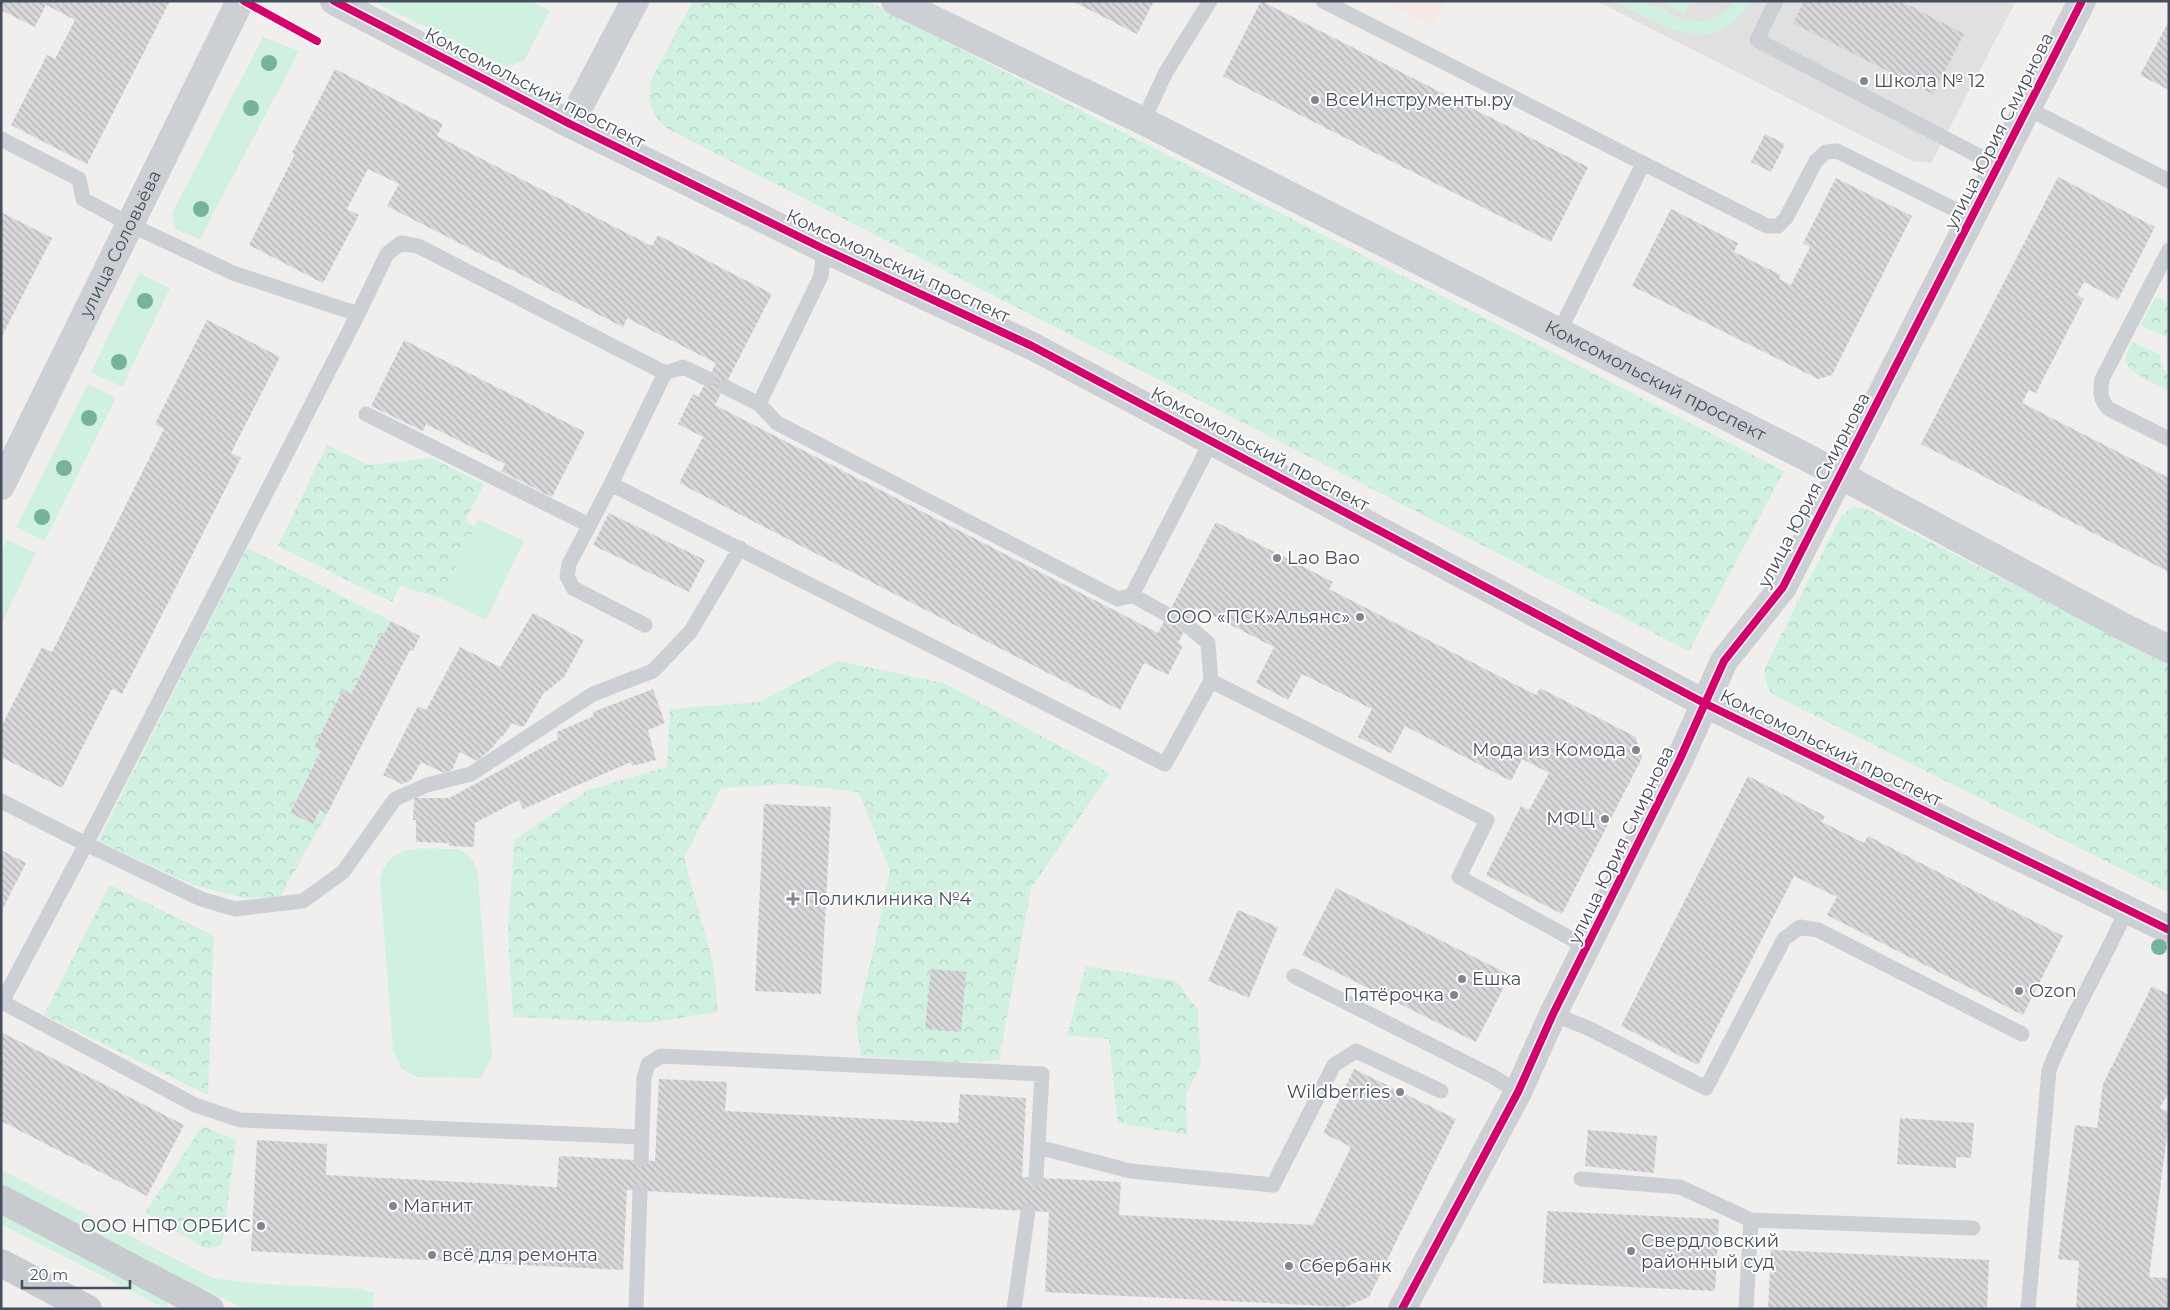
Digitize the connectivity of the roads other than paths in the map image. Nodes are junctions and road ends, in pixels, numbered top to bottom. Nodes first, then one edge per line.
1 (240, 1) edge
2 (334, 1) edge
3 (635, 1) edge
4 (895, 1) edge
5 (1210, 1) edge
6 (1323, 1) edge
7 (1776, 1) edge
8 (2082, 1) edge
9 (2027, 108) junction
10 (1143, 121) junction
11 (570, 124) junction
12 (1, 139) edge
13 (1643, 164) junction
14 (1998, 166) junction
15 (2169, 181) edge
16 (1972, 218) junction
17 (131, 225) junction
18 (824, 249) junction
19 (2169, 250) edge
20 (358, 314) junction
21 (1560, 332) junction
22 (664, 373) junction
23 (708, 379) dead end
24 (724, 387) dead end
25 (759, 404) junction
26 (366, 414) dead end
27 (2169, 439) edge
28 (1212, 440) junction
29 (1840, 474) junction
30 (611, 484) junction
31 (1, 486) edge
32 (589, 525) junction
33 (740, 548) junction
34 (1132, 595) junction
35 (1168, 615) dead end
36 (645, 624) dead end
37 (1187, 625) dead end
38 (2169, 648) edge
39 (1211, 682) junction
40 (1704, 703) junction
41 (1, 801) edge
42 (86, 844) junction
43 (2126, 908) junction
44 (2169, 930) edge
45 (1588, 948) junction
46 (1294, 976) dead end
47 (1553, 1014) junction
48 (2022, 1034) dead end
49 (1441, 1092) dead end
50 (1518, 1092) junction
51 (641, 1138) junction
52 (1038, 1147) junction
53 (641, 1160) dead end
54 (1036, 1178) dead end
55 (1581, 1179) dead end
56 (640, 1191) dead end
57 (1, 1199) edge
58 (1028, 1211) dead end
59 (1751, 1220) junction
60 (1973, 1228) dead end
61 (1, 1263) edge
62 (181, 1292) junction
63 (88, 1309) edge
64 (210, 1309) edge
65 (225, 1309) edge
66 (636, 1309) edge
67 (1014, 1309) edge
68 (1402, 1309) edge
69 (1746, 1309) edge
70 (2028, 1309) edge

1 - 17 street, улица Соловьёва
2 - 11 street, Комсомольский проспект
3 - 11 street
4 - 10 street, Комсомольский проспект
5 - 10 lane
6 - 13 lane
7 - 14 lane
8 - 9 street, улица Юрия Смирнова
9 - 14 street, улица Юрия Смирнова
9 - 15 lane
10 - 21 street, Комсомольский проспект
11 - 18 street, Комсомольский проспект
12 - 17 lane
13 - 16 lane
13 - 21 lane
14 - 16 street, улица Юрия Смирнова
16 - 29 street, улица Юрия Смирнова
17 - 20 lane
17 - 31 street, улица Соловьёва
18 - 25 lane
18 - 28 street, Комсомольский проспект
19 - 27 lane
20 - 22 lane
20 - 42 lane
21 - 29 street, Комсомольский проспект
22 - 23 lane
22 - 30 lane
24 - 25 lane
25 - 34 lane
26 - 32 lane
28 - 34 lane
28 - 40 street, Комсомольский проспект
29 - 38 street, Комсомольский проспект
29 - 40 street, улица Юрия Смирнова
30 - 32 lane
30 - 33 lane
32 - 36 lane
33 - 39 lane
33 - 42 lane
34 - 35 lane
37 - 39 lane
39 - 45 lane
40 - 43 street, Комсомольский проспект
40 - 45 street, улица Юрия Смирнова
41 - 42 lane
42 - 51 lane
43 - 44 street, Комсомольский проспект
43 - 70 lane
45 - 47 street, улица Юрия Смирнова
46 - 50 lane
47 - 48 lane
47 - 50 street, улица Юрия Смирнова
49 - 52 lane
50 - 68 street, улица Юрия Смирнова
51 - 52 lane
51 - 53 lane
52 - 54 lane
55 - 59 lane
56 - 66 lane
57 - 62 main road
58 - 67 lane
59 - 60 lane
59 - 69 lane
61 - 63 main road
62 - 64 main road
62 - 65 main road

